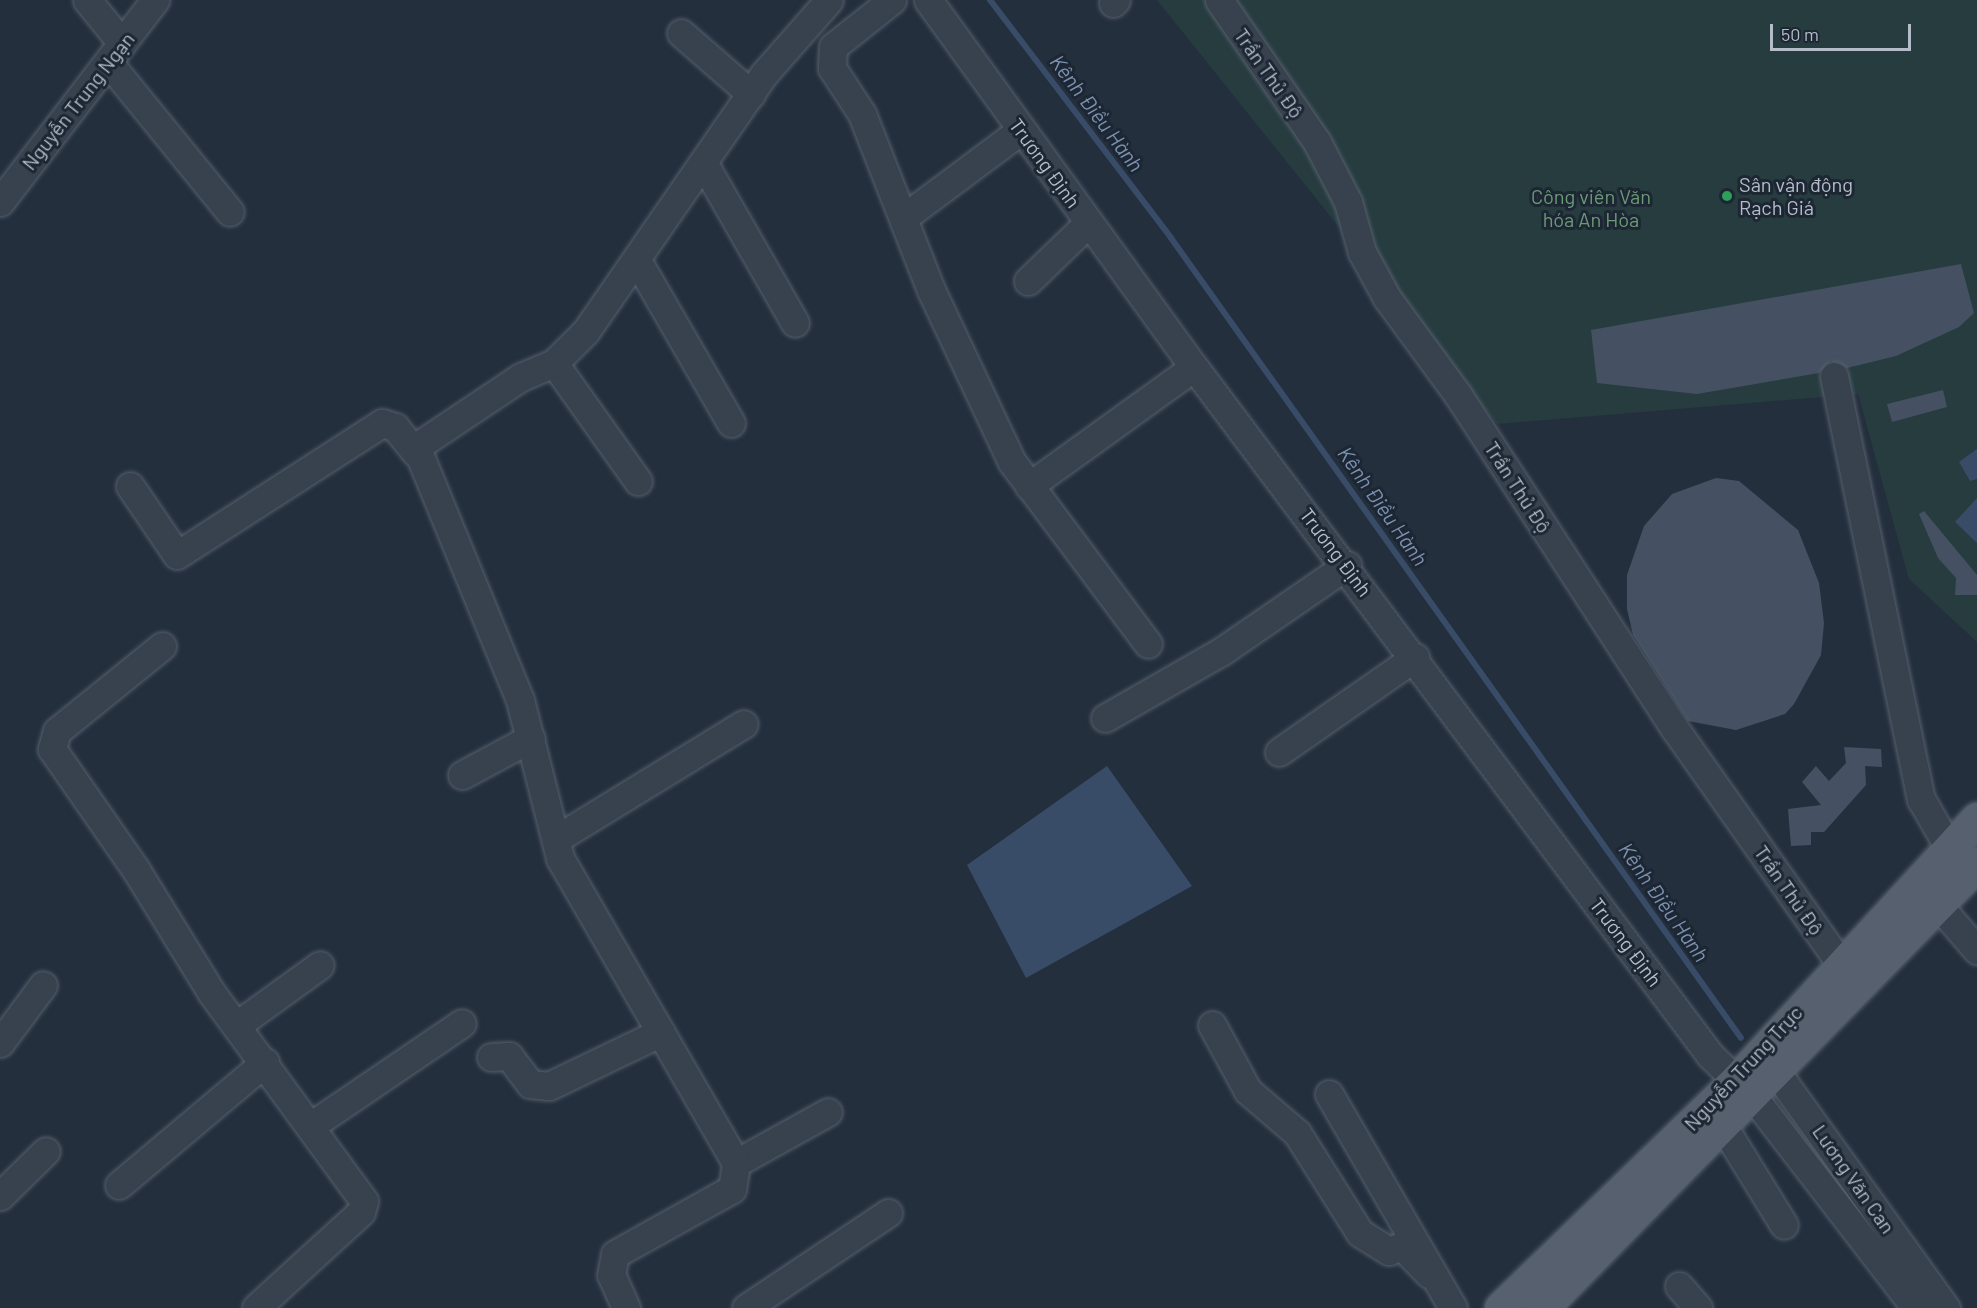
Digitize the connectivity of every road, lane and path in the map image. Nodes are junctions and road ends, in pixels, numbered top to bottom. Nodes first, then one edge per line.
1 (87, 0) edge
2 (155, 0) edge
3 (830, 0) edge
4 (892, 0) edge
5 (927, 0) edge
6 (1219, 0) edge
7 (681, 33) dead end
8 (115, 53) junction
9 (751, 94) junction
10 (1021, 130) junction
11 (704, 164) junction
12 (0, 202) edge
13 (230, 212) dead end
14 (903, 218) junction
15 (1088, 223) junction
16 (638, 262) junction
17 (1028, 281) dead end
18 (795, 322) dead end
19 (554, 363) junction
20 (1194, 367) junction
21 (1834, 376) dead end
22 (730, 423) dead end
23 (416, 453) junction
24 (638, 481) dead end
25 (129, 486) dead end
26 (1029, 486) junction
27 (1347, 565) junction
28 (1148, 644) dead end
29 (162, 646) dead end
30 (1415, 657) junction
31 (1105, 718) dead end
32 (744, 724) dead end
33 (531, 738) junction
34 (1279, 752) dead end
35 (462, 775) dead end
36 (1977, 819) edge
37 (556, 839) junction
38 (1966, 861) edge
39 (1938, 905) junction
40 (1977, 950) edge
41 (1840, 963) junction
42 (320, 964) dead end
43 (44, 985) dead end
44 (462, 1023) dead end
45 (237, 1025) junction
46 (1212, 1025) dead end
47 (661, 1032) junction
48 (0, 1043) edge
49 (491, 1057) dead end
50 (1770, 1061) junction
51 (265, 1062) junction
52 (1745, 1089) junction
53 (1329, 1094) dead end
54 (828, 1112) dead end
55 (312, 1125) junction
56 (1723, 1126) junction
57 (46, 1151) dead end
58 (736, 1163) junction
59 (119, 1185) dead end
60 (0, 1196) edge
61 (888, 1213) dead end
62 (1784, 1225) dead end
63 (1429, 1274) junction
64 (1678, 1286) dead end
65 (255, 1308) edge
66 (626, 1308) edge
67 (746, 1308) edge
68 (1453, 1308) edge
69 (1501, 1308) edge
70 (1542, 1308) edge
71 (1698, 1308) edge
72 (1916, 1308) edge
73 (1945, 1308) edge

1 - 8 street
2 - 8 street, Nguyễn Trung Ngạn
3 - 9 street
4 - 14 street
5 - 10 street, Trương Định
6 - 41 street, Trần Thủ Độ
7 - 9 street
8 - 12 street, Nguyễn Trung Ngạn
8 - 13 street
9 - 11 street
10 - 14 street
10 - 15 street, Trương Định
11 - 16 street
11 - 18 street
14 - 26 street
15 - 17 street
15 - 20 street, Trương Định
16 - 19 street
16 - 22 street
19 - 23 street
19 - 24 street
20 - 26 street
20 - 27 street, Trương Định
21 - 38 street
23 - 25 street
23 - 33 street
26 - 28 street
27 - 30 street, Trương Định
27 - 31 street
29 - 45 street
30 - 34 street
30 - 52 street, Trương Định
32 - 37 street
33 - 35 street
33 - 37 street
36 - 38 main road, Nguyễn Trung Trực
37 - 47 street
38 - 39 main road, Nguyễn Trung Trực
38 - 41 main road, Nguyễn Trung Trực
39 - 40 street
39 - 50 main road, Nguyễn Trung Trực
41 - 50 main road, Nguyễn Trung Trực
42 - 45 street
43 - 48 street
44 - 55 street
45 - 51 street
46 - 63 street
47 - 49 street
47 - 58 street
50 - 52 main road, Nguyễn Trung Trực
50 - 73 street, Lương Văn Can
51 - 55 street
51 - 59 street
52 - 56 main road, Nguyễn Trung Trực
52 - 69 main road, Nguyễn Trung Trực
52 - 72 street, Lương Văn Can
53 - 63 street
54 - 58 street
55 - 65 street
56 - 62 street
56 - 70 main road, Nguyễn Trung Trực
57 - 60 street
58 - 66 street
61 - 67 street
63 - 68 street
64 - 71 street

